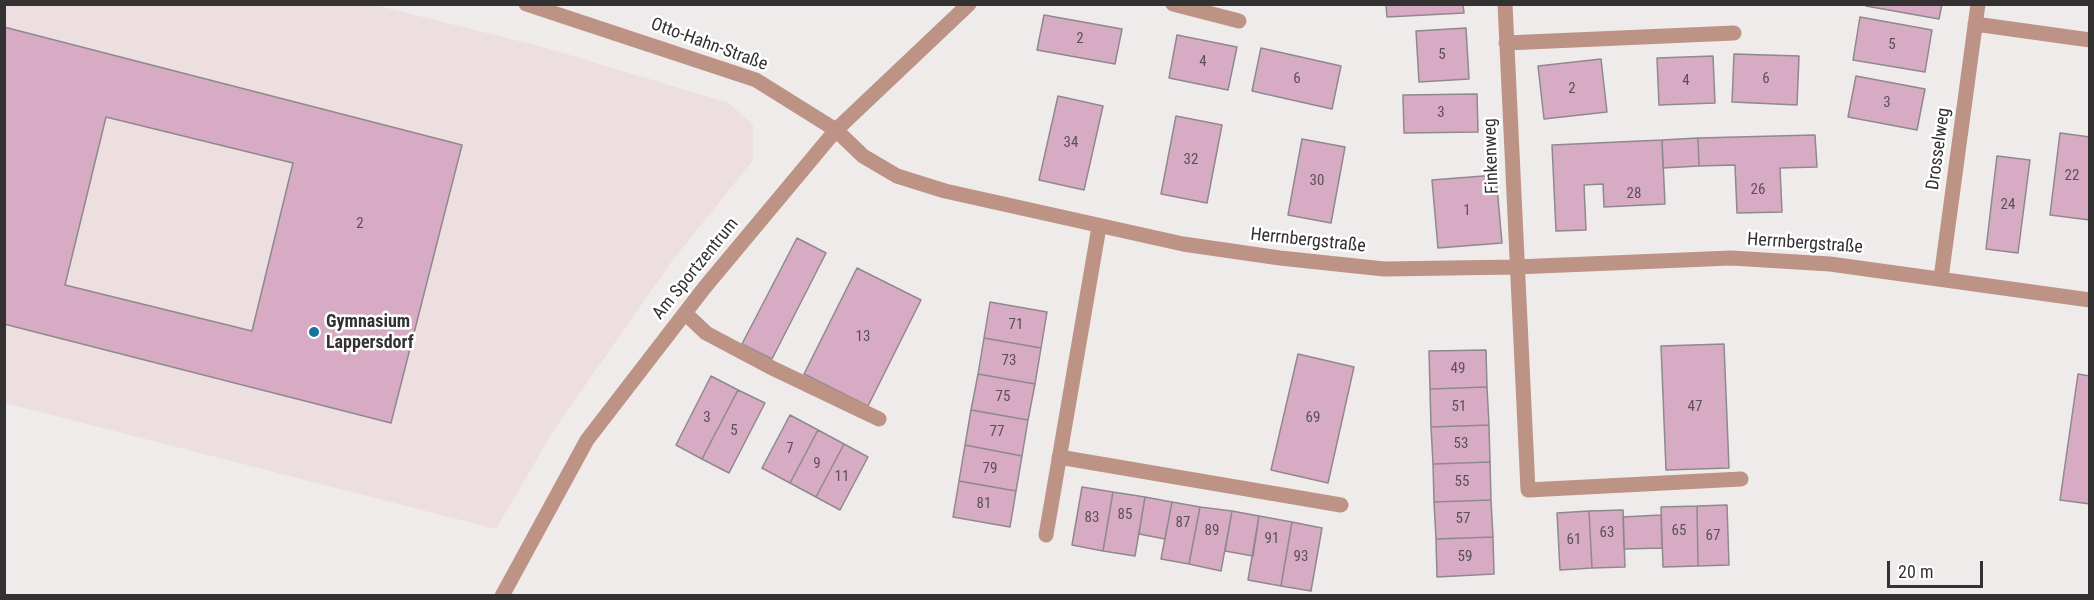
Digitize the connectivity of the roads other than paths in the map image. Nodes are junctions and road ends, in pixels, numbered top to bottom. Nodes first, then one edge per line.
1 (526, 4) edge
2 (969, 4) edge
3 (1173, 4) edge
4 (1505, 4) edge
5 (1978, 4) edge
6 (554, 8) edge
7 (1239, 21) dead end
8 (1975, 24) junction
9 (1734, 33) dead end
10 (2090, 40) edge
11 (1506, 43) junction
12 (836, 130) junction
13 (1099, 226) junction
14 (1516, 267) junction
15 (1941, 278) junction
16 (2090, 300) edge
17 (685, 313) junction
18 (879, 419) dead end
19 (1059, 457) junction
20 (1741, 479) dead end
21 (1341, 505) dead end
22 (1046, 535) dead end
23 (502, 596) edge

1 - 6 street, Otto-Hahn-Straße
2 - 12 street, Am Sportzentrum
3 - 7 street
4 - 11 street, Finkenweg
5 - 8 street, Drosselweg
6 - 12 street, Otto-Hahn-Straße
8 - 10 street
8 - 15 street, Drosselweg
9 - 11 street
11 - 14 street, Finkenweg
12 - 13 street, Herrnbergstraße
12 - 17 street, Am Sportzentrum
13 - 14 street, Herrnbergstraße
13 - 19 street
14 - 15 street, Herrnbergstraße
14 - 20 street
15 - 16 street, Herrnbergstraße
17 - 18 street
17 - 23 street, Am Sportzentrum
19 - 21 street
19 - 22 street

